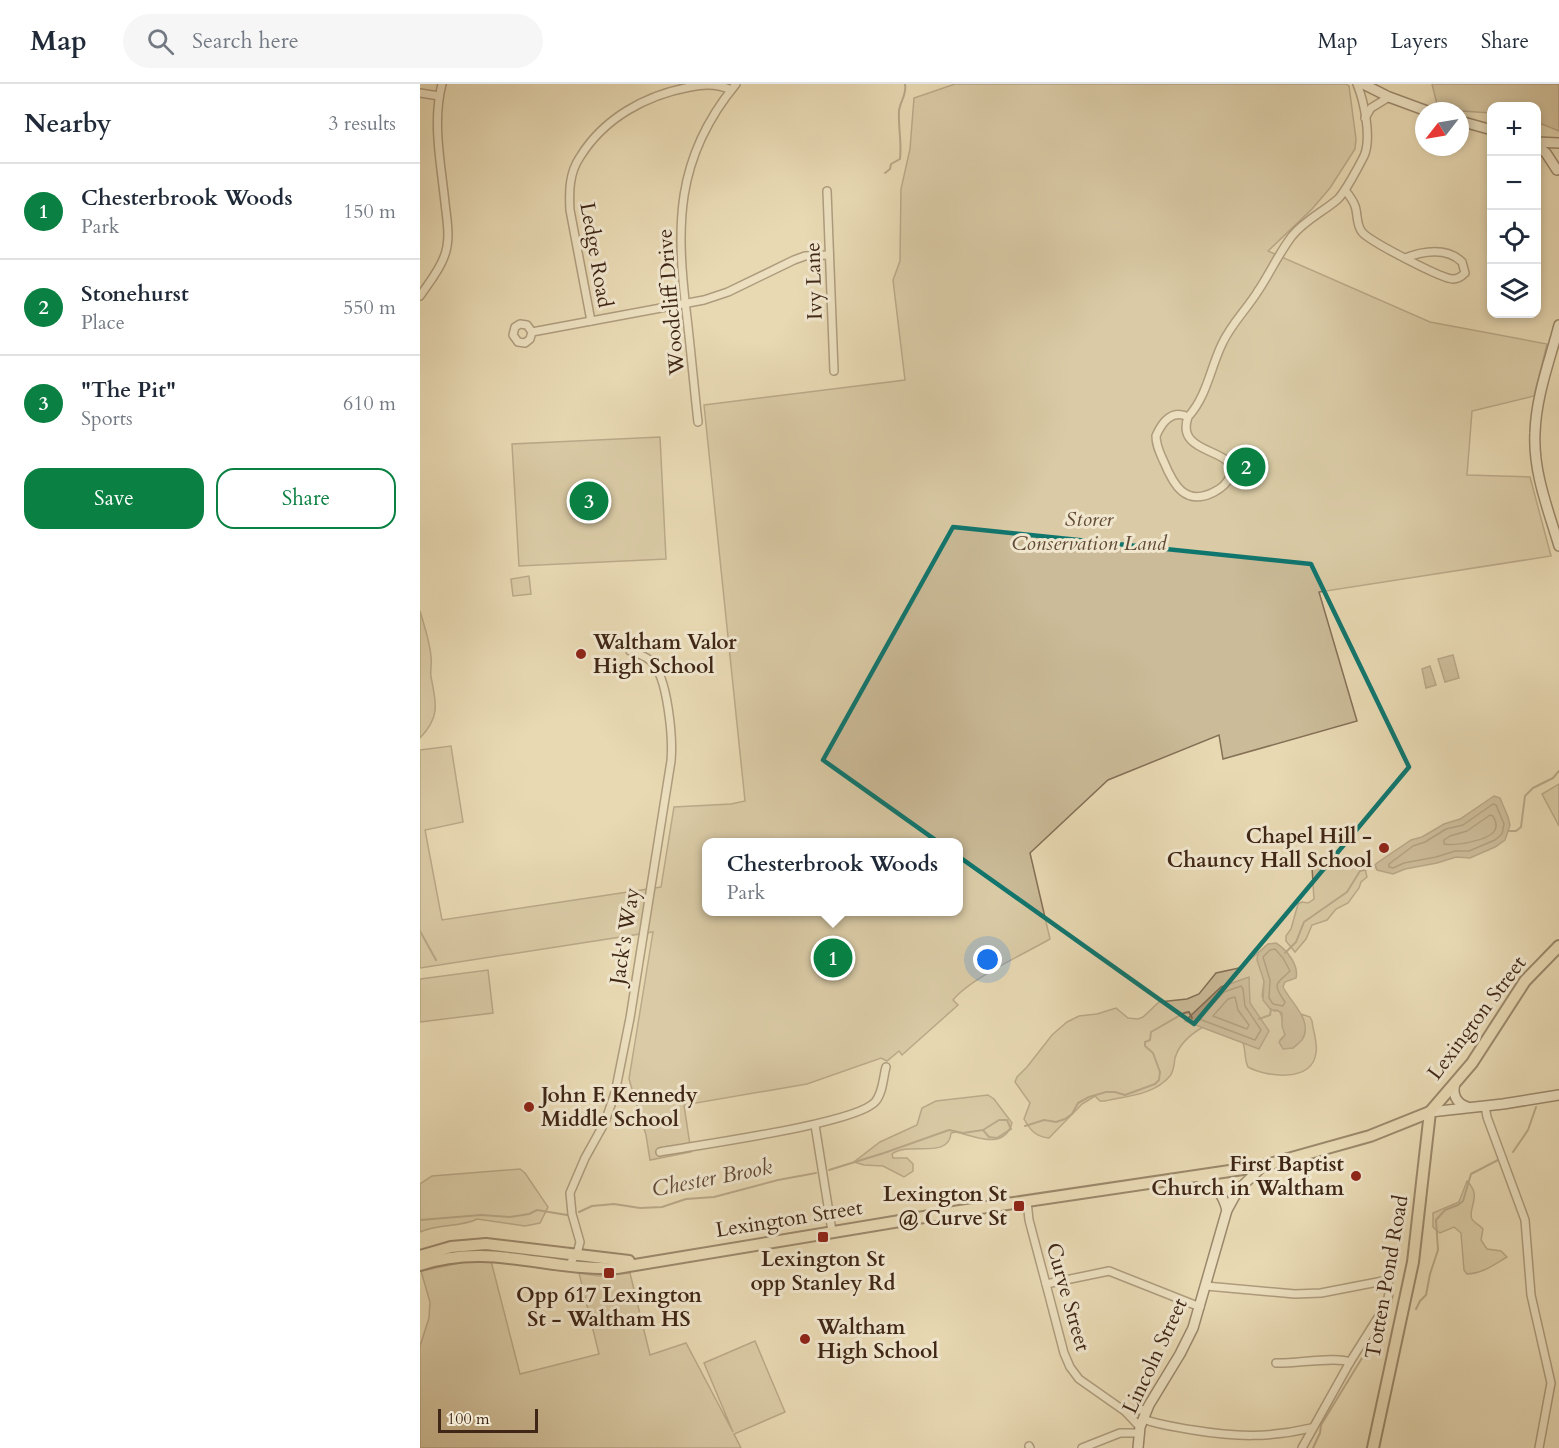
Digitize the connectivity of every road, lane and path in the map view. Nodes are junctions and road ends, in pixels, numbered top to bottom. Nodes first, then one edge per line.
1 (442, 84) edge
2 (1357, 84) edge
3 (1363, 84) edge
4 (733, 87) edge
5 (420, 93) edge
6 (439, 96) junction
7 (1389, 97) junction
8 (1415, 107) edge
9 (1365, 118) junction
10 (1469, 124) edge
11 (1487, 129) edge
12 (1541, 143) edge
13 (1559, 143) edge
14 (1541, 148) edge
15 (1559, 154) edge
16 (1558, 172) edge
17 (1345, 190) junction
18 (827, 191) dead end
19 (829, 255) junction
20 (1405, 258) junction
21 (420, 296) edge
22 (685, 304) junction
23 (591, 321) junction
24 (1559, 325) edge
25 (532, 332) dead end
26 (1556, 351) edge
27 (834, 371) dead end
28 (1188, 417) junction
29 (698, 422) dead end
30 (1559, 546) edge
31 (630, 651) dead end
32 (1559, 946) edge
33 (886, 1067) dead end
34 (1455, 1083) junction
35 (1559, 1095) edge
36 (1485, 1106) junction
37 (1470, 1108) junction
38 (1430, 1112) junction
39 (814, 1125) junction
40 (660, 1152) dead end
41 (1263, 1166) junction
42 (1197, 1176) junction
43 (1027, 1201) junction
44 (1227, 1210) junction
45 (832, 1231) junction
46 (578, 1233) junction
47 (574, 1255) junction
48 (420, 1256) edge
49 (591, 1258) junction
50 (650, 1261) junction
51 (420, 1265) edge
52 (569, 1266) junction
53 (1046, 1284) junction
54 (1206, 1286) junction
55 (1200, 1306) junction
56 (1350, 1362) junction
57 (1276, 1363) dead end
58 (1555, 1384) edge
59 (1147, 1408) junction
60 (1126, 1412) junction
61 (1141, 1426) junction
62 (1311, 1428) junction
63 (1082, 1448) edge
64 (1138, 1448) edge
65 (1302, 1448) edge
66 (1373, 1448) edge
67 (1539, 1448) edge

1 - 6 street
2 - 9 street
3 - 7 main road
4 - 22 street, Woodcliff Drive
4 - 23 street, Ledge Road
5 - 6 street
6 - 21 street
7 - 8 main road
7 - 9 street
9 - 17 street
10 - 11 main road
12 - 13 main road
14 - 16 main road
15 - 16 main road
17 - 20 street
17 - 28 street
18 - 19 street, Ivy Lane
19 - 22 street
19 - 27 street, Ivy Lane
20 - 20 street
22 - 23 street
22 - 29 street, Woodcliff Drive
23 - 25 street
24 - 26 main road
26 - 30 main road
28 - 28 street
31 - 46 street, Jack's Way
32 - 34 main road, Lexington Street
33 - 39 street
34 - 37 main road
34 - 38 main road, Lexington Street
35 - 36 main road
36 - 37 main road
36 - 58 street
37 - 38 main road
38 - 41 main road, Lexington Street
38 - 66 main road, Totten Pond Road
39 - 40 street
39 - 45 street
41 - 42 main road, Lexington Street
41 - 44 main road, Lincoln Street
42 - 43 main road, Lexington Street
42 - 44 main road
43 - 45 main road, Lexington Street
43 - 53 street, Curve Street
44 - 54 main road, Lincoln Street
45 - 50 main road, Lexington Street
46 - 47 street, Jack's Way
46 - 49 street, Jack's Way
47 - 48 main road, Lexington Street
47 - 49 main road, Lexington Street
47 - 52 street, Jack's Way
49 - 50 main road, Lexington Street
50 - 52 main road, Lexington Street
51 - 52 main road, Lexington Street
53 - 55 street
53 - 60 street, Curve Street
54 - 55 main road, Lincoln Street
54 - 56 street
55 - 59 main road, Lincoln Street
56 - 57 street
56 - 62 street
58 - 67 street
59 - 60 street
59 - 61 main road, Lincoln Street
60 - 61 street, Curve Street
61 - 62 street
61 - 63 street
61 - 64 main road, Lincoln Street
62 - 65 street

